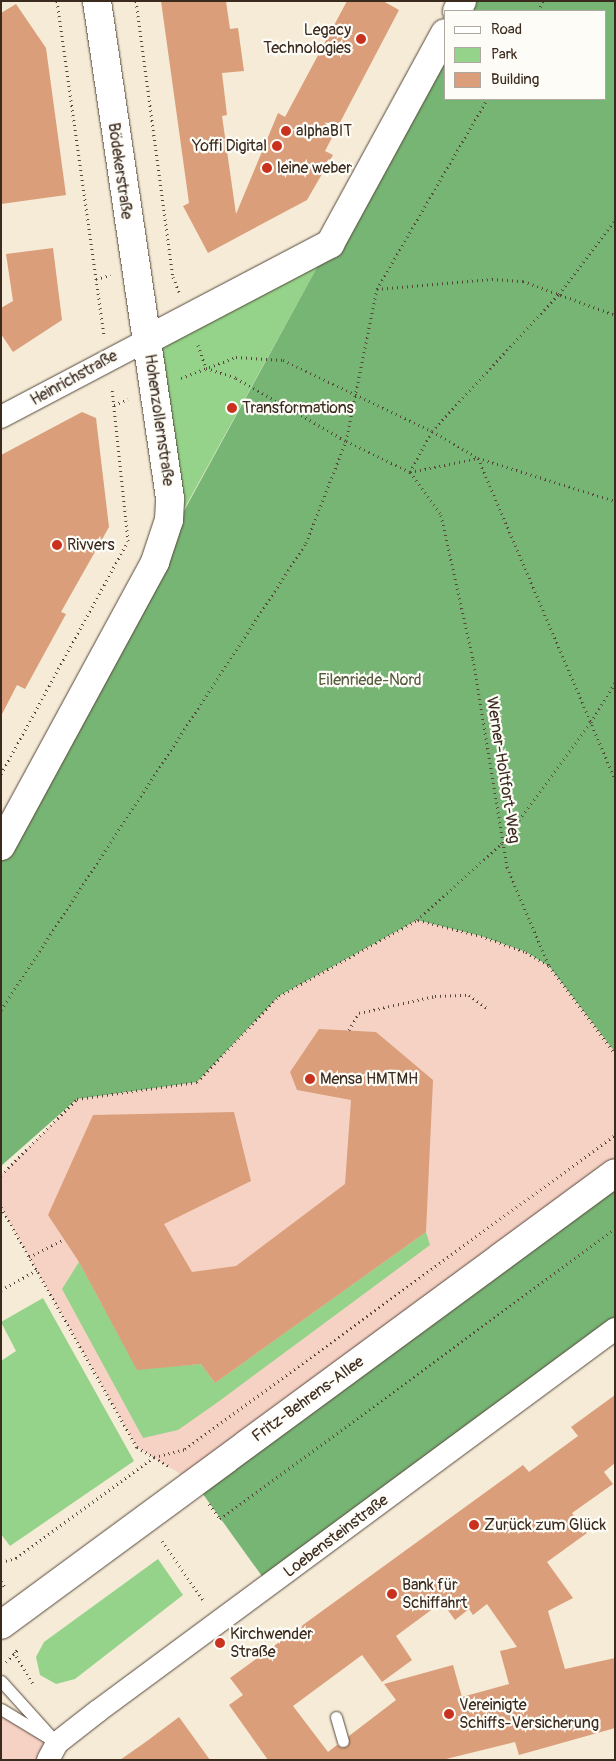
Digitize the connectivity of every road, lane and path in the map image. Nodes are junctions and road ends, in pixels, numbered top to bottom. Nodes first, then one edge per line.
1 (97, 1) edge
2 (136, 1) edge
3 (444, 35) edge
4 (486, 100) edge
5 (615, 220) edge
6 (376, 289) junction
7 (559, 294) junction
8 (615, 315) edge
9 (189, 319) junction
10 (147, 340) junction
11 (206, 368) junction
12 (354, 396) junction
13 (1, 417) edge
14 (432, 431) junction
15 (346, 441) junction
16 (478, 458) junction
17 (410, 472) junction
18 (615, 501) edge
19 (615, 683) edge
20 (591, 722) junction
21 (615, 779) edge
22 (501, 844) junction
23 (1, 846) edge
24 (418, 920) junction
25 (549, 966) junction
26 (487, 1008) dead end
27 (1, 1010) edge
28 (348, 1030) dead end
29 (615, 1054) edge
30 (615, 1135) edge
31 (615, 1173) edge
32 (1, 1175) edge
33 (1, 1207) edge
34 (615, 1229) edge
35 (64, 1239) dead end
36 (30, 1257) junction
37 (37, 1270) junction
38 (1, 1290) edge
39 (615, 1329) edge
40 (154, 1457) junction
41 (202, 1493) junction
42 (160, 1539) dead end
43 (1, 1562) edge
44 (194, 1586) dead end
45 (1, 1625) edge
46 (14, 1653) dead end
47 (1, 1667) edge
48 (1, 1681) edge
49 (1, 1709) edge
50 (336, 1717) dead end
51 (343, 1740) dead end
52 (53, 1751) edge

1 - 10 street, Bödekerstraße
2 - 9 path
3 - 9 street, Hohenzollernstraße
4 - 6 path
5 - 7 path
6 - 7 path
6 - 12 path
7 - 8 path
7 - 14 path
9 - 10 street, Hohenzollernstraße
9 - 11 path
10 - 13 street, Heinrichstraße
10 - 23 street, Hohenzollernstraße
11 - 12 path
11 - 15 path
12 - 14 path
12 - 15 path
14 - 16 path
14 - 17 path
15 - 17 path
15 - 27 path
16 - 17 path
16 - 18 path
16 - 20 path
17 - 22 path, Werner-Holtfort-Weg
19 - 20 path
20 - 21 path
20 - 22 path
22 - 24 path
22 - 25 path, Werner-Holtfort-Weg
24 - 25 path
24 - 32 path
25 - 29 path, Werner-Holtfort-Weg
26 - 28 path
30 - 40 path
31 - 41 street, Fritz-Behrens-Allee
33 - 36 path
34 - 41 path
35 - 36 path
36 - 37 path
37 - 38 path
37 - 40 path
39 - 52 street, Loebensteinstraße
40 - 41 path
40 - 43 path
41 - 45 street, Fritz-Behrens-Allee
42 - 44 path
46 - 47 path
48 - 52 lane
49 - 52 lane
50 - 51 lane

